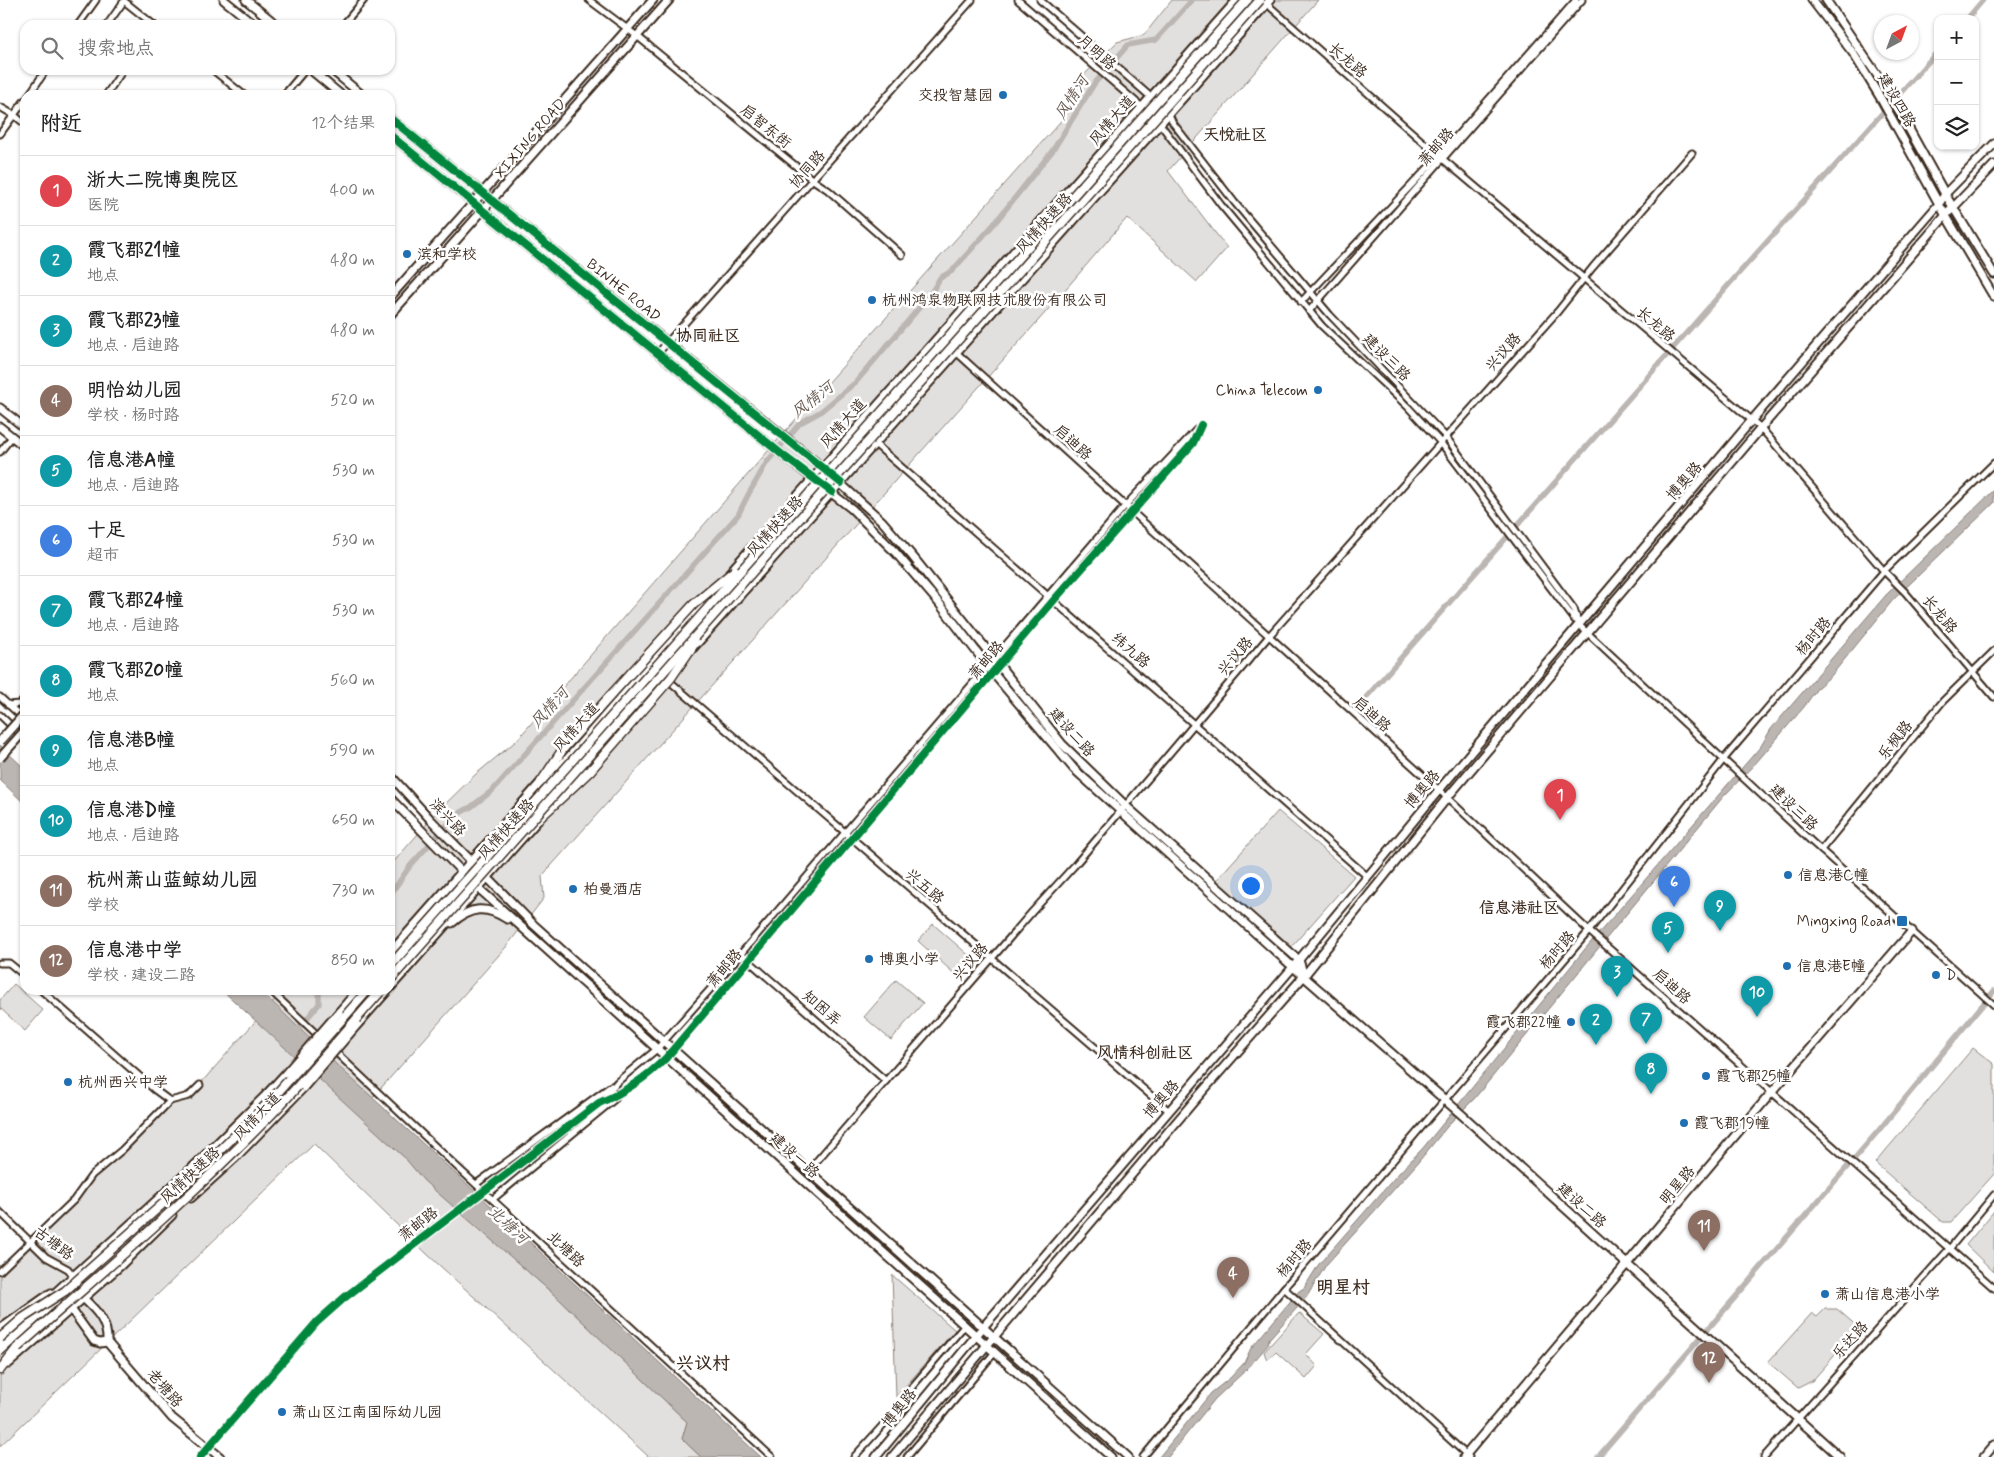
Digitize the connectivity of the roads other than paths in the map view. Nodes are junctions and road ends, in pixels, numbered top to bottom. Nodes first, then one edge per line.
1 (96, 0) edge
2 (224, 0) edge
3 (246, 0) edge
4 (364, 0) edge
5 (589, 0) edge
6 (653, 0) edge
7 (669, 0) edge
8 (972, 0) edge
9 (1018, 0) edge
10 (1040, 0) edge
11 (1237, 0) edge
12 (1247, 0) edge
13 (1576, 0) edge
14 (1582, 0) edge
15 (1812, 0) edge
16 (1826, 0) edge
17 (1267, 1) edge
18 (82, 20) edge
19 (111, 20) edge
20 (148, 20) edge
21 (249, 20) edge
22 (270, 20) edge
23 (347, 20) edge
24 (627, 29) junction
25 (638, 36) junction
26 (43, 75) edge
27 (120, 75) edge
28 (219, 75) edge
29 (301, 75) edge
30 (317, 75) edge
31 (338, 75) edge
32 (32, 90) edge
33 (109, 90) edge
34 (238, 90) edge
35 (288, 90) edge
36 (335, 90) edge
37 (356, 90) edge
38 (1150, 96) junction
39 (0, 107) edge
40 (20, 107) edge
41 (1141, 107) junction
42 (1168, 112) junction
43 (14, 115) junction
44 (20, 120) edge
45 (395, 122) edge
46 (1159, 122) junction
47 (0, 134) edge
48 (395, 139) edge
49 (1994, 144) edge
50 (1692, 153) dead end
51 (1441, 158) junction
52 (1994, 164) edge
53 (813, 180) junction
54 (483, 192) junction
55 (1945, 194) junction
56 (493, 200) junction
57 (474, 202) junction
58 (1939, 204) junction
59 (1954, 208) junction
60 (484, 211) junction
61 (1946, 215) junction
62 (902, 255) dead end
63 (1994, 274) edge
64 (1583, 279) junction
65 (395, 291) edge
66 (1310, 291) junction
67 (1994, 297) edge
68 (1317, 300) junction
69 (1301, 302) junction
70 (395, 309) edge
71 (1309, 311) junction
72 (668, 343) junction
73 (658, 353) junction
74 (957, 353) junction
75 (0, 408) edge
76 (1752, 420) junction
77 (20, 424) edge
78 (0, 427) edge
79 (1761, 428) junction
80 (12, 437) junction
81 (1446, 437) junction
82 (20, 443) edge
83 (1441, 443) junction
84 (875, 444) junction
85 (0, 452) edge
86 (1994, 463) edge
87 (822, 467) junction
88 (813, 478) junction
89 (840, 483) junction
90 (832, 492) junction
91 (1125, 506) junction
92 (1131, 512) junction
93 (755, 553) junction
94 (1884, 571) junction
95 (1049, 595) junction
96 (1054, 600) junction
97 (713, 617) junction
98 (1579, 624) junction
99 (1588, 633) junction
100 (1269, 636) junction
101 (1994, 651) edge
102 (994, 659) junction
103 (988, 666) junction
104 (999, 666) junction
105 (1972, 671) junction
106 (993, 673) junction
107 (666, 679) junction
108 (0, 697) edge
109 (1994, 697) edge
110 (20, 703) edge
111 (8, 705) junction
112 (0, 715) edge
113 (20, 716) edge
114 (20, 719) edge
115 (1196, 724) junction
116 (20, 734) edge
117 (20, 736) edge
118 (0, 741) edge
119 (0, 758) edge
120 (1724, 759) junction
121 (395, 780) edge
122 (541, 782) junction
123 (1439, 790) junction
124 (1447, 798) junction
125 (395, 803) edge
126 (1123, 809) junction
127 (544, 814) junction
128 (845, 834) junction
129 (851, 839) junction
130 (1821, 850) junction
131 (472, 861) junction
132 (463, 872) junction
133 (488, 877) junction
134 (1368, 877) junction
135 (478, 888) junction
136 (1912, 931) junction
137 (527, 932) junction
138 (1592, 933) junction
139 (429, 944) junction
140 (395, 947) edge
141 (741, 954) junction
142 (992, 958) junction
143 (395, 960) edge
144 (748, 960) junction
145 (1299, 960) junction
146 (0, 963) edge
147 (1293, 967) junction
148 (20, 972) edge
149 (395, 974) edge
150 (1304, 976) junction
151 (395, 982) edge
152 (47, 995) edge
153 (275, 995) edge
154 (354, 995) edge
155 (364, 995) edge
156 (378, 995) edge
157 (384, 995) edge
158 (1994, 1005) edge
159 (664, 1041) junction
160 (657, 1049) junction
161 (673, 1050) junction
162 (666, 1058) junction
163 (886, 1080) junction
164 (617, 1082) junction
165 (200, 1084) dead end
166 (1772, 1092) junction
167 (622, 1093) junction
168 (1444, 1100) junction
169 (170, 1102) junction
170 (599, 1103) junction
171 (1169, 1111) junction
172 (808, 1171) junction
173 (801, 1179) junction
174 (476, 1184) junction
175 (484, 1191) junction
176 (1994, 1195) edge
177 (493, 1199) junction
178 (0, 1212) edge
179 (30, 1242) junction
180 (1950, 1248) junction
181 (1627, 1264) junction
182 (0, 1271) edge
183 (74, 1275) junction
184 (64, 1288) junction
185 (1284, 1288) junction
186 (1994, 1288) edge
187 (84, 1298) junction
188 (71, 1310) junction
189 (965, 1325) junction
190 (984, 1326) junction
191 (0, 1329) edge
192 (977, 1336) junction
193 (995, 1336) junction
194 (0, 1338) edge
195 (107, 1342) junction
196 (0, 1343) edge
197 (987, 1345) junction
198 (17, 1348) junction
199 (0, 1352) edge
200 (995, 1352) junction
201 (0, 1364) edge
202 (0, 1370) edge
203 (1797, 1418) junction
204 (1994, 1445) edge
205 (209, 1447) junction
206 (1466, 1456) edge
207 (200, 1457) edge
208 (220, 1457) edge
209 (772, 1457) edge
210 (854, 1457) edge
211 (876, 1457) edge
212 (892, 1457) edge
213 (907, 1457) edge
214 (1111, 1457) edge
215 (1128, 1457) edge
216 (1143, 1457) edge
217 (1764, 1457) edge
218 (1840, 1457) edge
219 (1984, 1457) edge

1 - 18 street
2 - 21 main road
3 - 22 main road
4 - 23 street
5 - 24 street, 启智东街
6 - 24 main road, XIXING ROAD
7 - 25 main road, XIXING ROAD
8 - 53 street, 协同路
9 - 41 street, 月明路
10 - 38 street, 月明路
11 - 38 main road, 风情大道
12 - 93 highway, 风情快速路, bridge
13 - 51 street, 萧邮路
14 - 51 street, 萧邮路
15 - 58 main road, 建设四路
16 - 55 main road, 建设四路
17 - 42 main road, 风情大道
17 - 51 street, 长龙路
17 - 97 highway, 风情快速路, bridge
19 - 20 street
24 - 25 street, 启智东街
24 - 54 main road, XIXING ROAD
25 - 53 street, 启智东街
25 - 56 main road, XIXING ROAD
26 - 32 street
27 - 33 street
28 - 34 street
29 - 35 street
30 - 36 main road
31 - 37 main road
38 - 41 main road, 风情大道
38 - 42 street, 月明路
39 - 43 street
40 - 43 street
41 - 46 street, 月明路
41 - 87 main road, 风情大道
42 - 46 main road, 风情大道
42 - 66 street, 建设三路
43 - 44 street
43 - 47 street
45 - 54 main road, BINHE ROAD
46 - 69 street, 建设三路
46 - 74 main road, 风情大道
48 - 57 main road, BINHE ROAD
49 - 55 main road, 博奥路
50 - 64 street, 兴议路
51 - 64 street, 长龙路
51 - 66 street, 萧邮路
51 - 68 street, 萧邮路
52 - 59 main road, 博奥路
53 - 62 street, 启智东街
53 - 72 street, 协同路
54 - 56 main road, BINHE ROAD
54 - 57 main road, XIXING ROAD
55 - 58 main road, 博奥路
55 - 59 main road, 建设四路
56 - 60 main road, XIXING ROAD
56 - 72 main road, BINHE ROAD
57 - 60 main road, BINHE ROAD
57 - 65 main road, XIXING ROAD
58 - 61 main road, 建设四路
58 - 76 main road, 博奥路
59 - 61 main road, 博奥路
59 - 63 main road, 建设四路
60 - 70 main road, XIXING ROAD
60 - 73 main road, BINHE ROAD
61 - 67 main road, 建设四路
61 - 79 main road, 博奥路
64 - 76 street, 长龙路
64 - 81 street, 兴议路
66 - 68 street, 建设三路
66 - 69 street, 萧邮路
68 - 71 street, 萧邮路
68 - 81 street, 建设三路
69 - 71 street, 建设三路
71 - 83 street, 建设三路
72 - 73 street, 协同路
72 - 87 main road, BINHE ROAD
73 - 88 main road, BINHE ROAD
74 - 84 main road, 风情大道
74 - 91 street, 启迪路
75 - 77 main road
76 - 79 street, 长龙路
76 - 98 main road, 博奥路
78 - 80 main road
79 - 94 street, 长龙路
79 - 99 main road, 博奥路
80 - 82 main road
80 - 85 street
81 - 83 street, 兴议路
81 - 98 street, 建设三路
83 - 98 street, 建设三路
83 - 100 street, 兴议路
84 - 89 main road, 风情大道
84 - 95 street, 纬九路
86 - 94 street, 杨时路
87 - 88 main road, 风情大道
87 - 89 main road, BINHE ROAD
88 - 90 main road, BINHE ROAD
88 - 122 main road, 风情大道
89 - 90 main road, 风情大道
89 - 102 main road, 建设二路
90 - 103 main road, 建设二路
90 - 107 main road, 风情大道
91 - 92 street, 启迪路
91 - 92 street, 萧邮路
91 - 95 street
92 - 96 street, 萧邮路
92 - 100 street, 启迪路
93 - 122 highway, bridge
93 - 143 highway, 风情快速路, bridge
94 - 105 street, 长龙路
94 - 120 street, 杨时路
95 - 96 street, 纬九路
95 - 102 street
96 - 104 street, 萧邮路
96 - 115 street, 纬九路
97 - 127 highway, bridge
97 - 149 highway, 风情快速路, bridge
98 - 99 street, 建设三路
98 - 123 main road, 博奥路
99 - 120 street, 建设三路
99 - 124 main road, 博奥路
100 - 115 street, 兴议路
100 - 123 street, 启迪路
101 - 105 street, 乐枫路
102 - 103 street
102 - 104 main road, 建设二路
103 - 106 main road, 建设二路
103 - 128 street
104 - 106 street, 萧邮路
104 - 126 main road, 建设二路
105 - 109 street, 长龙路
105 - 130 street, 乐枫路
106 - 126 main road, 建设二路
106 - 129 street, 萧邮路
107 - 127 main road, 风情大道
107 - 128 street, 兴五路
108 - 111 street
110 - 111 street
111 - 113 street
112 - 116 street
114 - 118 main road, bridge
115 - 126 street, 兴议路
115 - 134 street, 纬九路
117 - 119 main road, bridge
120 - 130 street, 建设三路
120 - 138 street, 杨时路
121 - 131 main road, 滨兴路
122 - 131 main road, 风情大道
123 - 124 street, 启迪路
123 - 134 main road, 博奥路
124 - 138 street, 启迪路
124 - 150 main road, 博奥路
125 - 132 main road, 滨兴路
126 - 142 street, 兴议路
126 - 145 main road, 建设二路
126 - 147 main road, 建设二路
127 - 133 main road, 风情大道
128 - 129 street, 兴五路
128 - 141 street
129 - 142 street, 兴五路
129 - 144 street, 萧邮路
130 - 136 street, 建设三路
131 - 132 main road, 风情大道
131 - 133 main road, 滨兴路
132 - 135 main road, 建设一路
132 - 140 main road, 风情大道
133 - 135 main road, 风情大道
133 - 159 main road, 建设一路
134 - 145 main road, 博奥路
135 - 137 main road, 建设一路
135 - 139 main road, 风情大道
136 - 158 street, 建设三路
136 - 166 main road, 明星路
137 - 139 main road
137 - 160 main road, 建设一路
138 - 166 street, 启迪路
138 - 168 street, 杨时路
139 - 151 main road, 风情大道
141 - 144 street, 知困弄
141 - 159 street
142 - 163 street, 兴议路
142 - 171 street, 兴五路
144 - 161 street, 萧邮路
144 - 163 street, 知困弄
145 - 147 main road, 博奥路
145 - 150 main road
146 - 148 street
147 - 150 main road, 建设二路
147 - 171 main road, 博奥路
150 - 168 main road, 建设二路
150 - 193 main road, 博奥路
152 - 169 street
153 - 174 street, 北塘路
154 - 183 main road, 风情大道, bridge
155 - 184 highway, 风情快速路, bridge
156 - 198 highway, 风情快速路, bridge
157 - 187 main road, 风情大道, bridge
159 - 160 street
159 - 161 main road, 建设一路
160 - 162 main road, 建设一路
160 - 164 street
161 - 162 street, 萧邮路
161 - 172 main road, 建设一路
162 - 167 street, 萧邮路
162 - 173 main road, 建设一路
163 - 172 street, 兴议路
164 - 170 street
164 - 174 street
165 - 169 street
166 - 180 street, 启迪路
166 - 181 main road, 明星路
167 - 170 street, 萧邮路
167 - 177 street
168 - 181 main road, 建设二路
168 - 185 street, 杨时路
169 - 179 street
170 - 175 street, 萧邮路
171 - 190 main road, 博奥路
172 - 173 main road, 兴议路
172 - 190 main road, 建设一路
173 - 189 main road, 建设一路
174 - 175 street, 北塘路
175 - 177 street, 北塘路
175 - 205 street, 萧邮路
176 - 180 street, 乐达路
177 - 209 street, 北塘路
178 - 179 street, 古塘路
179 - 182 street
179 - 183 street, 古塘路
180 - 186 street, 启迪路
180 - 203 street, 乐达路
181 - 203 main road, 建设二路
181 - 206 main road, 明星路
183 - 184 main road, 风情大道
183 - 187 street, 古塘路
184 - 191 main road
184 - 194 highway, bridge
184 - 196 main road, 风情大道
184 - 199 highway, 风情快速路, bridge
185 - 206 street
185 - 216 street, 杨时路
187 - 188 main road, 风情大道
187 - 195 main road, 老塘路
188 - 195 main road, 老塘路
188 - 202 main road, 风情大道
189 - 192 main road, 建设一路
189 - 210 street
190 - 192 main road, 博奥路
190 - 193 main road, 建设一路
192 - 197 main road, 建设一路
192 - 211 main road, 博奥路
193 - 197 main road, 博奥路
193 - 215 main road, 建设一路
195 - 205 main road, 老塘路
197 - 200 main road, 建设一路
197 - 212 main road, 博奥路
198 - 201 highway, 风情快速路
198 - 202 highway
200 - 213 street
200 - 214 main road, 建设一路
203 - 217 street, 乐达路
203 - 218 main road, 建设二路
204 - 219 main road
205 - 207 street, 萧邮路
205 - 208 main road, 老塘路

